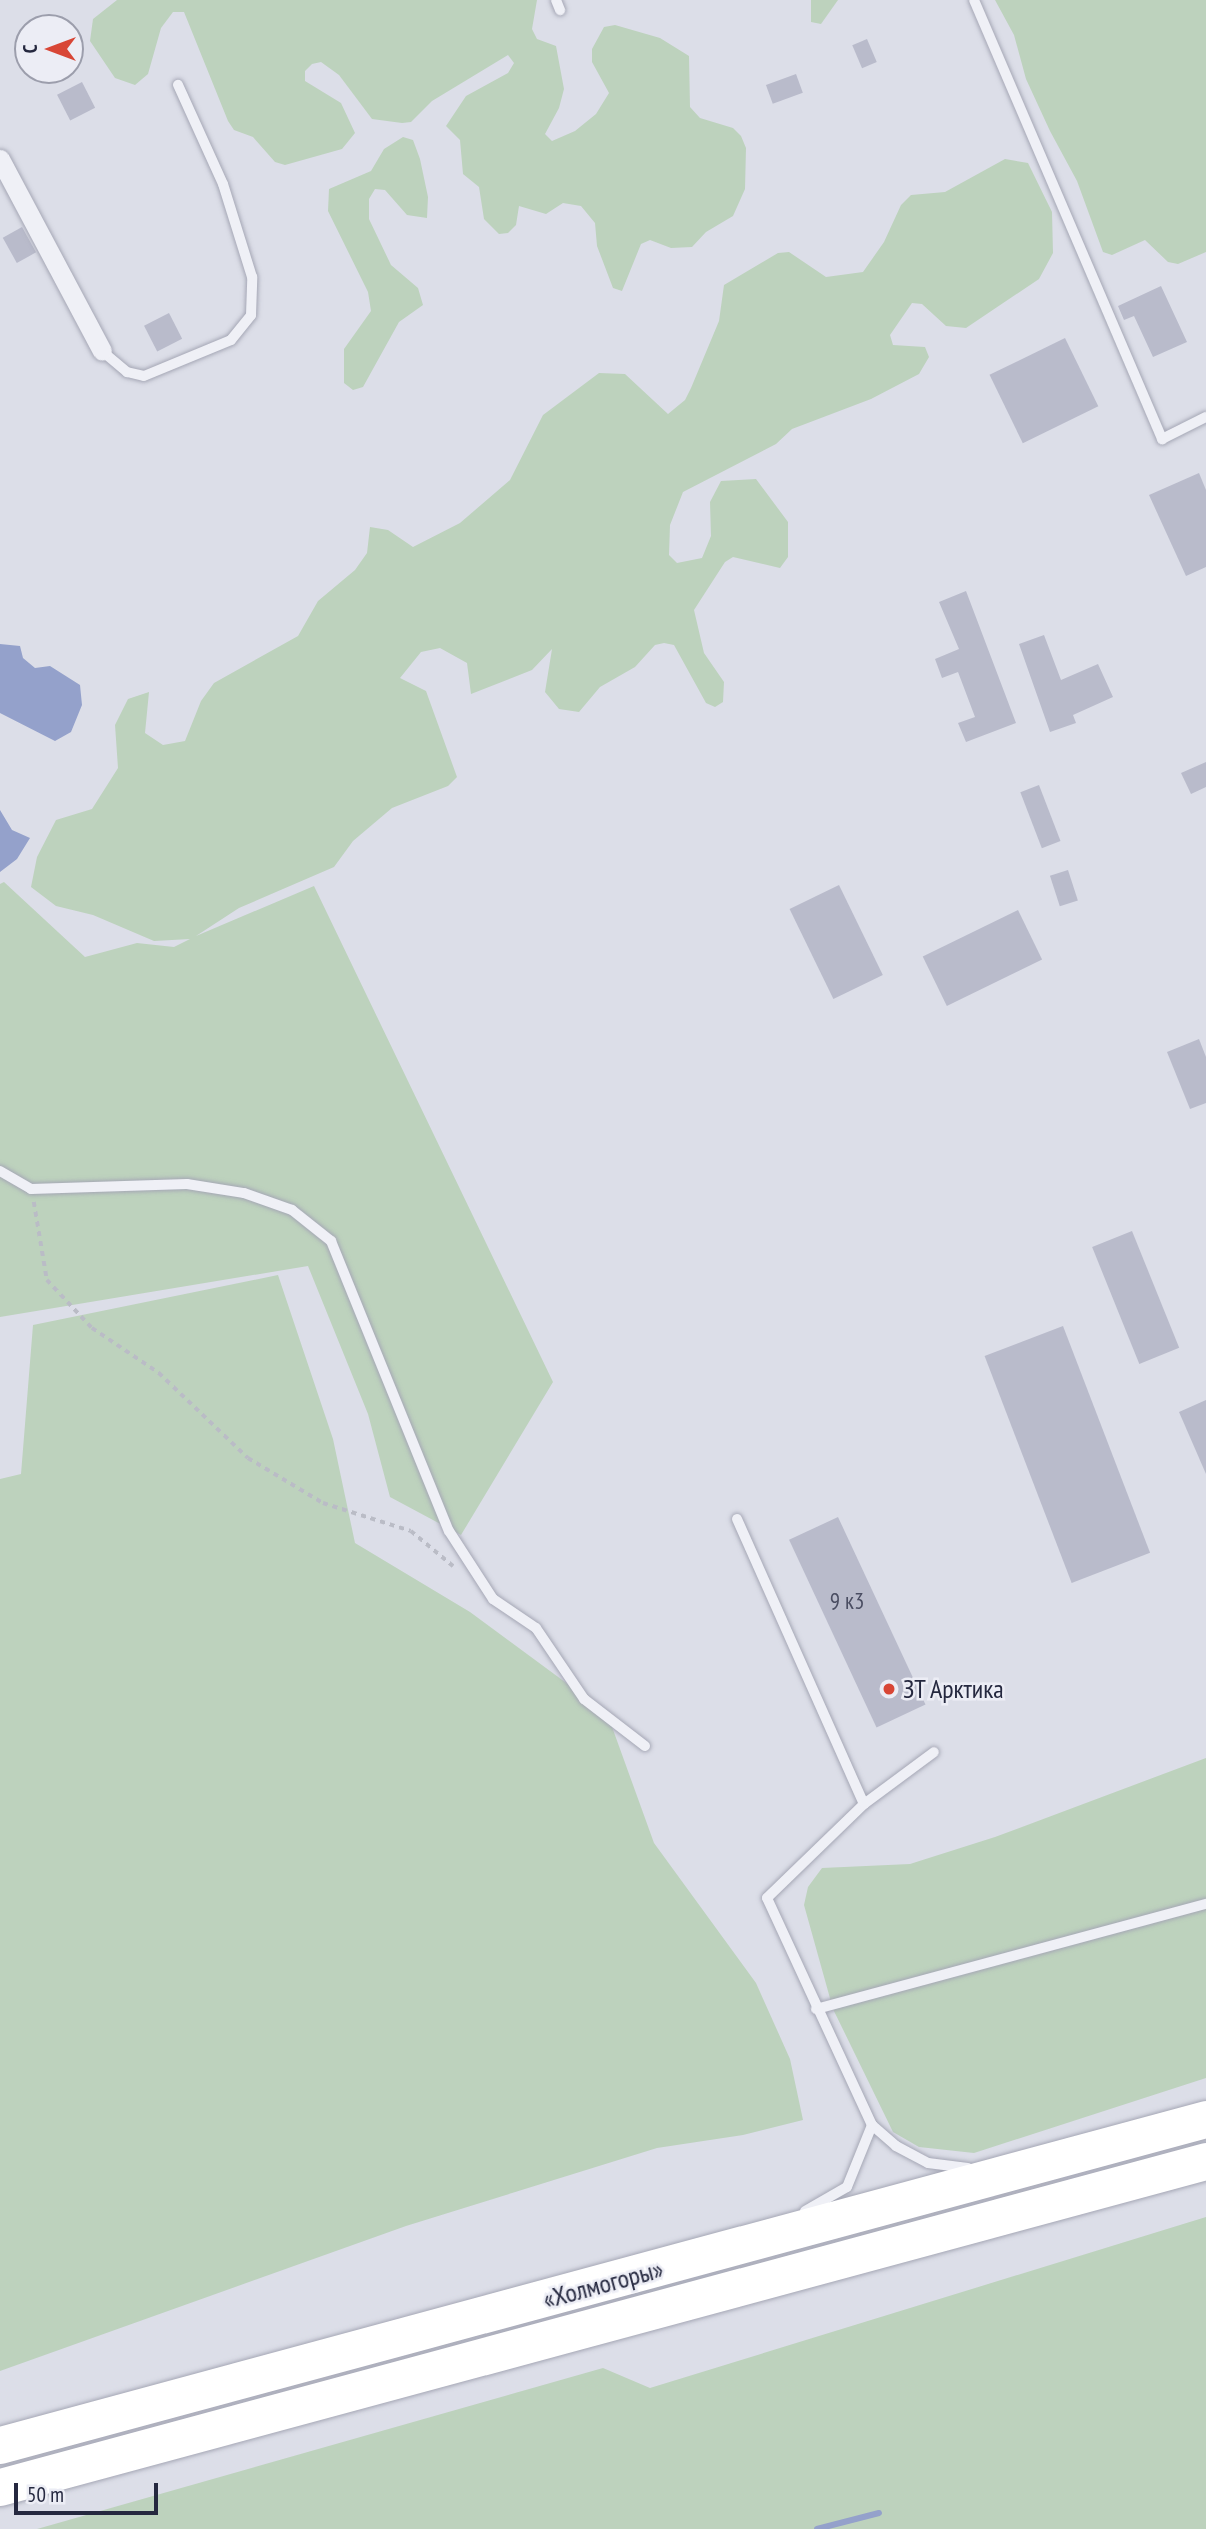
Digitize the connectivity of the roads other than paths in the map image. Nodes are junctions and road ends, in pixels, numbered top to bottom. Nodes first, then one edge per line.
1 (974, 0) edge
2 (178, 85) dead end
3 (0, 159) edge
4 (102, 351) joint
5 (1206, 418) edge
6 (0, 1171) edge
7 (737, 1519) dead end
8 (645, 1746) dead end
9 (934, 1752) dead end
10 (864, 1804) junction
11 (1206, 1904) edge
12 (816, 2010) junction
13 (1206, 2119) edge
14 (872, 2125) junction
15 (1206, 2161) edge
16 (1039, 2166) junction
17 (712, 2255) junction
18 (0, 2445) edge
19 (0, 2487) edge

1 - 5 lane
2 - 4 lane
3 - 4 street
6 - 8 lane
7 - 10 lane
9 - 10 lane
10 - 12 lane
11 - 12 lane
12 - 14 lane
13 - 16 highway, «Холмогоры»
14 - 16 lane
14 - 17 lane
15 - 19 highway, «Холмогоры»
16 - 17 highway, «Холмогоры»
17 - 18 highway, «Холмогоры»

